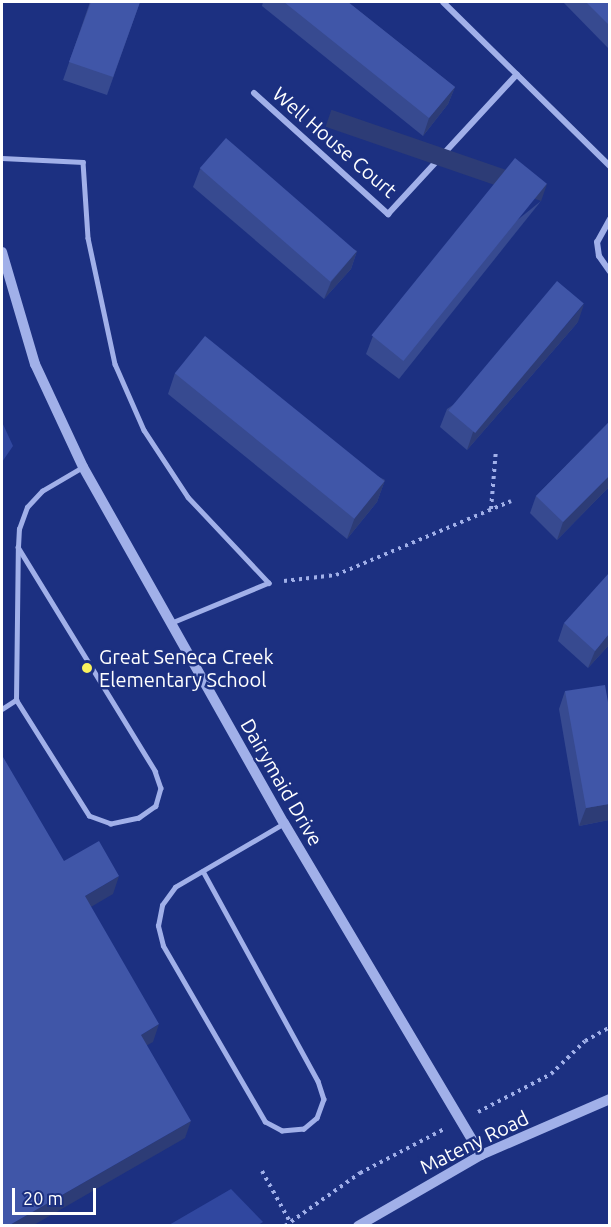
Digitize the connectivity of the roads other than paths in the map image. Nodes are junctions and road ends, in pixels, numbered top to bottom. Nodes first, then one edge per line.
1 (443, 2) edge
2 (517, 74) junction
3 (254, 93) dead end
4 (2, 158) edge
5 (609, 166) edge
6 (609, 219) edge
7 (2, 252) edge
8 (609, 272) edge
9 (83, 467) junction
10 (18, 547) junction
11 (172, 623) junction
12 (16, 700) junction
13 (2, 709) edge
14 (284, 823) junction
15 (203, 871) junction
16 (609, 1099) edge
17 (481, 1155) junction
18 (358, 1226) edge

1 - 2 street
2 - 3 street, Well House Court
2 - 5 street
4 - 11 lane
6 - 8 street
7 - 9 street, Dairymaid Drive
9 - 10 lane
9 - 11 street, Dairymaid Drive
10 - 12 lane
10 - 12 lane
11 - 14 street, Dairymaid Drive
12 - 13 lane
14 - 15 lane
14 - 17 street, Dairymaid Drive
15 - 15 lane
16 - 17 street, Mateny Road
17 - 18 street, Mateny Road

